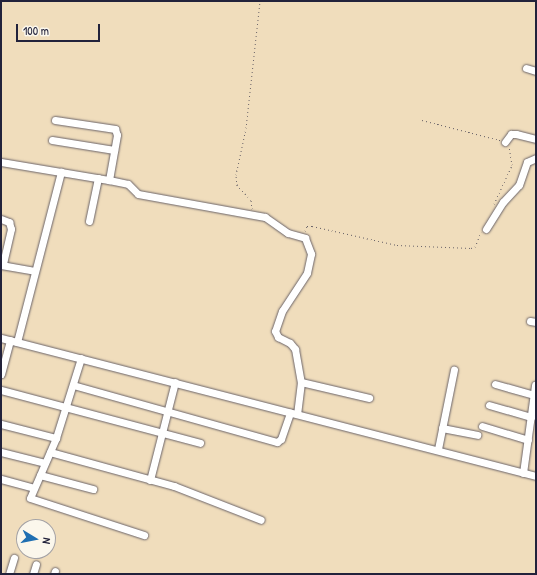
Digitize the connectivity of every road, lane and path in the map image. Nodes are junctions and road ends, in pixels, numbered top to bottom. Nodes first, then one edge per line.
1 (260, 1) edge
2 (526, 68) dead end
3 (536, 71) edge
4 (55, 120) dead end
5 (422, 120) dead end
6 (536, 139) edge
7 (52, 140) dead end
8 (505, 142) junction
9 (114, 150) junction
10 (536, 158) edge
11 (1, 162) edge
12 (60, 172) junction
13 (98, 178) junction
14 (109, 180) junction
15 (493, 206) dead end
16 (251, 214) junction
17 (1, 219) edge
18 (89, 221) dead end
19 (484, 230) joint
20 (302, 236) junction
21 (4, 243) edge
22 (2, 265) edge
23 (34, 271) junction
24 (1, 338) edge
25 (13, 341) junction
26 (81, 358) junction
27 (454, 370) dead end
28 (1, 374) edge
29 (176, 382) junction
30 (301, 382) junction
31 (496, 384) dead end
32 (73, 385) junction
33 (535, 385) edge
34 (1, 390) edge
35 (534, 395) junction
36 (369, 398) dead end
37 (489, 406) dead end
38 (66, 407) junction
39 (168, 409) junction
40 (293, 414) junction
41 (531, 417) junction
42 (1, 424) edge
43 (482, 426) dead end
44 (442, 428) junction
45 (162, 434) junction
46 (477, 435) dead end
47 (56, 438) junction
48 (528, 440) junction
49 (200, 443) dead end
50 (438, 449) junction
51 (1, 452) edge
52 (50, 452) junction
53 (45, 463) junction
54 (523, 472) junction
55 (40, 475) junction
56 (536, 476) edge
57 (1, 479) edge
58 (150, 480) junction
59 (34, 488) junction
60 (93, 489) dead end
61 (262, 520) dead end
62 (144, 535) dead end
63 (14, 558) dead end
64 (36, 564) dead end
65 (9, 574) edge
66 (33, 574) edge

1 - 16 path
2 - 3 street
4 - 9 street
5 - 8 path
6 - 8 street
7 - 9 street
8 - 15 path
9 - 14 street
10 - 19 street
11 - 12 street
12 - 13 street
12 - 23 street
13 - 14 street
13 - 18 street
14 - 16 street
16 - 20 street
17 - 21 street
19 - 20 path
20 - 30 street
21 - 22 street
22 - 23 street
23 - 25 street
24 - 25 street
25 - 26 street
25 - 28 street
26 - 29 street
26 - 32 street
27 - 44 street
29 - 39 street
29 - 40 street
30 - 36 street
30 - 40 street
31 - 35 street
32 - 38 street
32 - 39 street
33 - 35 street
34 - 38 street
35 - 41 street
37 - 41 street
38 - 45 street
38 - 47 street
39 - 40 street
39 - 45 street
40 - 50 street
41 - 48 street
42 - 47 street
43 - 48 street
44 - 46 street
44 - 50 street
45 - 49 street
45 - 58 street
47 - 52 street
48 - 54 street
50 - 54 street
51 - 53 street
52 - 53 street
52 - 58 street
53 - 55 street
54 - 56 street
55 - 59 street
55 - 60 street
57 - 59 street
58 - 61 street
59 - 62 street
63 - 65 street
64 - 66 street

